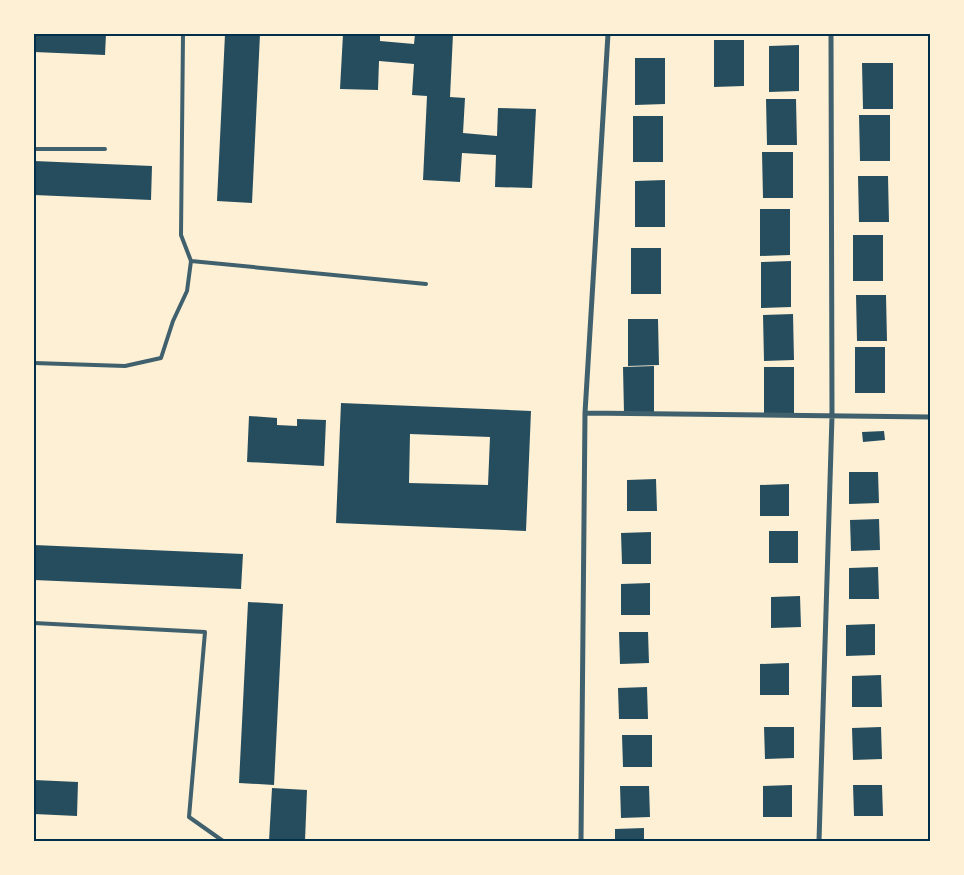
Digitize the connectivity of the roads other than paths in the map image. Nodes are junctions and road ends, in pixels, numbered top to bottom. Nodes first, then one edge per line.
1 (184, 34) edge
2 (608, 34) edge
3 (831, 34) edge
4 (34, 149) edge
5 (105, 149) dead end
6 (191, 261) junction
7 (426, 284) dead end
8 (34, 363) edge
9 (585, 413) junction
10 (832, 416) junction
11 (930, 417) edge
12 (34, 624) edge
13 (223, 841) edge
14 (582, 841) edge
15 (819, 841) edge

1 - 6 lane
2 - 9 street
3 - 10 street
4 - 5 lane
6 - 7 lane
6 - 8 lane
9 - 10 street
9 - 14 street
10 - 11 street
10 - 15 street
12 - 13 lane

